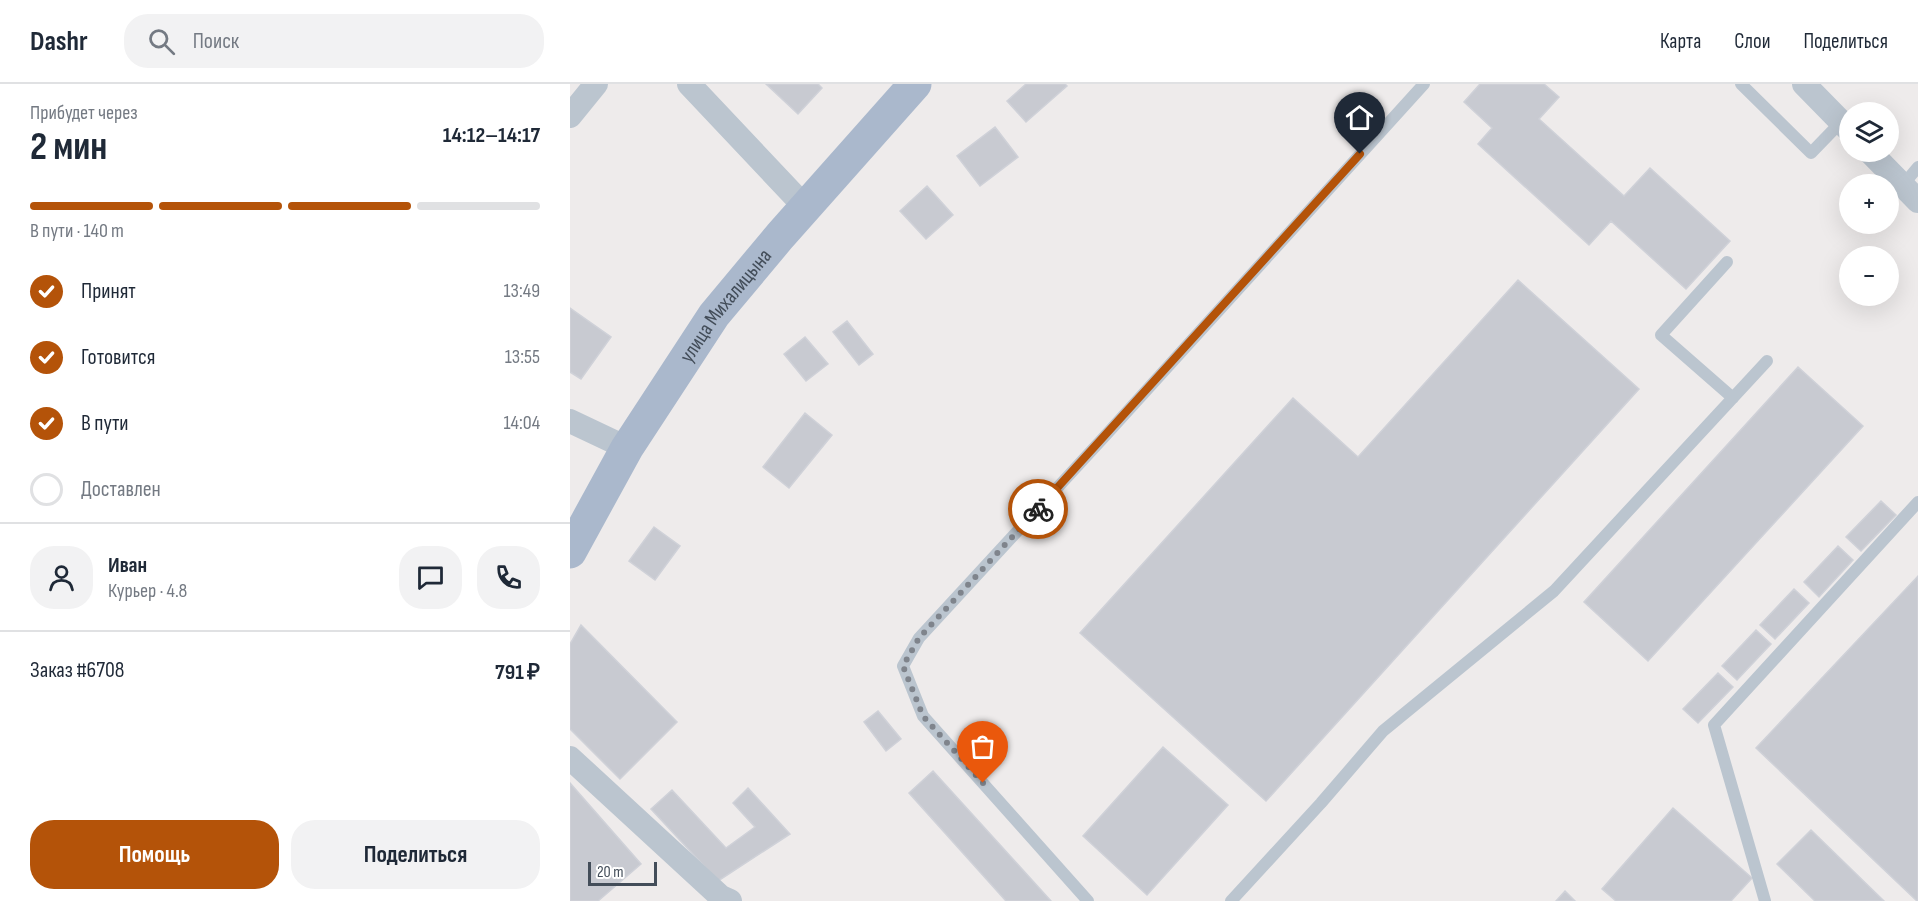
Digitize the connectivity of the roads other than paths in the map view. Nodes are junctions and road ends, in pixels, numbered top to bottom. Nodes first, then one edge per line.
1 (596, 84) edge
2 (689, 84) edge
3 (915, 84) edge
4 (1424, 84) edge
5 (1741, 84) edge
6 (1804, 84) edge
7 (570, 116) edge
8 (1839, 120) edge
9 (1839, 131) edge
10 (1883, 162) edge
11 (1913, 184) edge
12 (805, 207) junction
13 (1727, 262) dead end
14 (1767, 361) dead end
15 (1733, 398) junction
16 (570, 422) edge
17 (627, 448) junction
18 (1918, 502) edge
19 (570, 552) edge
20 (570, 758) edge
21 (730, 901) edge
22 (1088, 901) edge
23 (1231, 901) edge
24 (1765, 901) edge

1 - 7 street
2 - 12 street
3 - 12 main road, улица Михалицына
4 - 22 lane
5 - 9 lane
6 - 8 street
10 - 11 street
12 - 17 main road, улица Михалицына
13 - 15 lane
14 - 15 lane
15 - 23 lane
16 - 17 street
17 - 19 main road, улица Михалицына
18 - 24 lane
20 - 21 street

